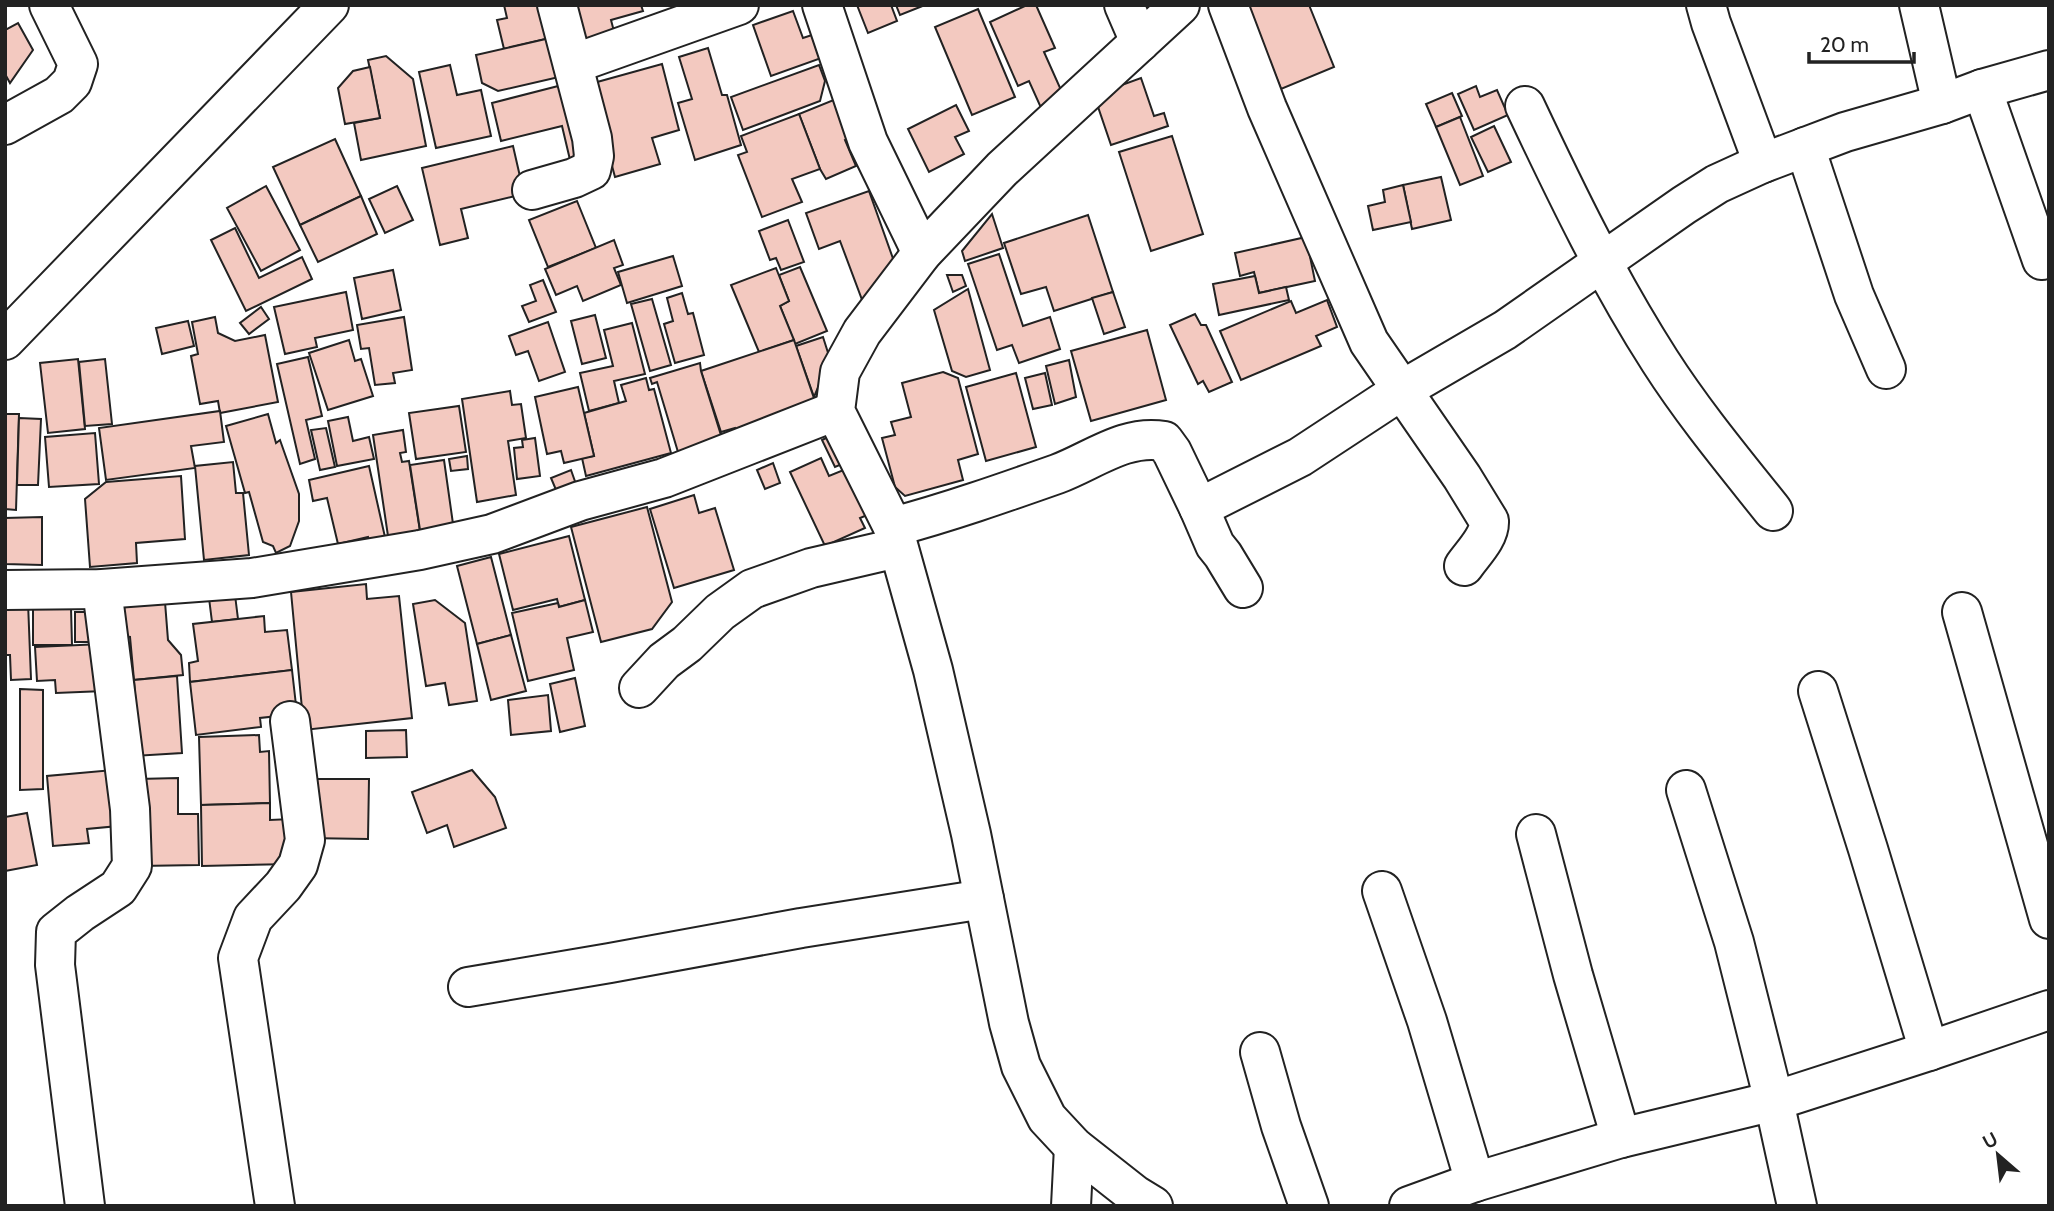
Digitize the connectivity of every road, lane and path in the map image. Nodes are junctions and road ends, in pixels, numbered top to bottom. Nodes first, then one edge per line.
1 (49, 5) edge
2 (329, 5) edge
3 (556, 5) edge
4 (739, 5) edge
5 (821, 5) edge
6 (1124, 5) edge
7 (1180, 5) edge
8 (1228, 5) edge
9 (1706, 5) edge
10 (1919, 5) edge
11 (1140, 42) junction
12 (573, 64) junction
13 (2049, 70) edge
14 (1982, 89) junction
15 (1942, 104) junction
16 (1525, 106) dead end
17 (5, 125) edge
18 (1805, 148) junction
19 (1763, 163) junction
20 (532, 190) dead end
21 (922, 253) junction
22 (2042, 260) dead end
23 (1602, 262) junction
24 (5, 340) edge
25 (1886, 369) dead end
26 (1402, 390) junction
27 (835, 411) junction
28 (1199, 508) junction
29 (1773, 511) dead end
30 (895, 538) junction
31 (1464, 566) dead end
32 (1243, 588) dead end
33 (102, 589) junction
34 (5, 590) edge
35 (1962, 612) dead end
36 (639, 688) dead end
37 (1818, 691) dead end
38 (290, 721) dead end
39 (1686, 790) dead end
40 (1536, 834) dead end
41 (1382, 891) dead end
42 (984, 898) junction
43 (2049, 919) edge
44 (468, 987) dead end
45 (2049, 1010) edge
46 (1929, 1051) junction
47 (1259, 1052) dead end
48 (1774, 1101) junction
49 (1621, 1138) junction
50 (1074, 1147) junction
51 (1475, 1182) junction
52 (85, 1206) edge
53 (275, 1206) edge
54 (1071, 1206) edge
55 (1153, 1206) edge
56 (1309, 1206) edge
57 (1409, 1206) edge
58 (1797, 1206) edge

1 - 17 street
2 - 24 street
3 - 12 street
4 - 12 street
5 - 21 street
6 - 11 street
7 - 11 street
8 - 26 street
9 - 19 street
10 - 15 street
11 - 21 street
12 - 20 street
13 - 14 street
14 - 15 street
14 - 22 street
15 - 18 street
16 - 23 street
18 - 19 street
18 - 25 street
19 - 23 street
21 - 27 street
23 - 26 street
23 - 29 street
26 - 28 street
26 - 31 street
27 - 30 street
27 - 33 street
28 - 30 street
28 - 32 street
30 - 36 street
30 - 42 street
33 - 34 street
33 - 52 street
35 - 43 street
37 - 46 street
38 - 53 street
39 - 48 street
40 - 49 street
41 - 51 street
42 - 44 street
42 - 50 street
45 - 46 street
46 - 48 street
47 - 56 street
48 - 49 street
48 - 58 street
49 - 51 street
50 - 54 street
50 - 55 street
51 - 57 street

